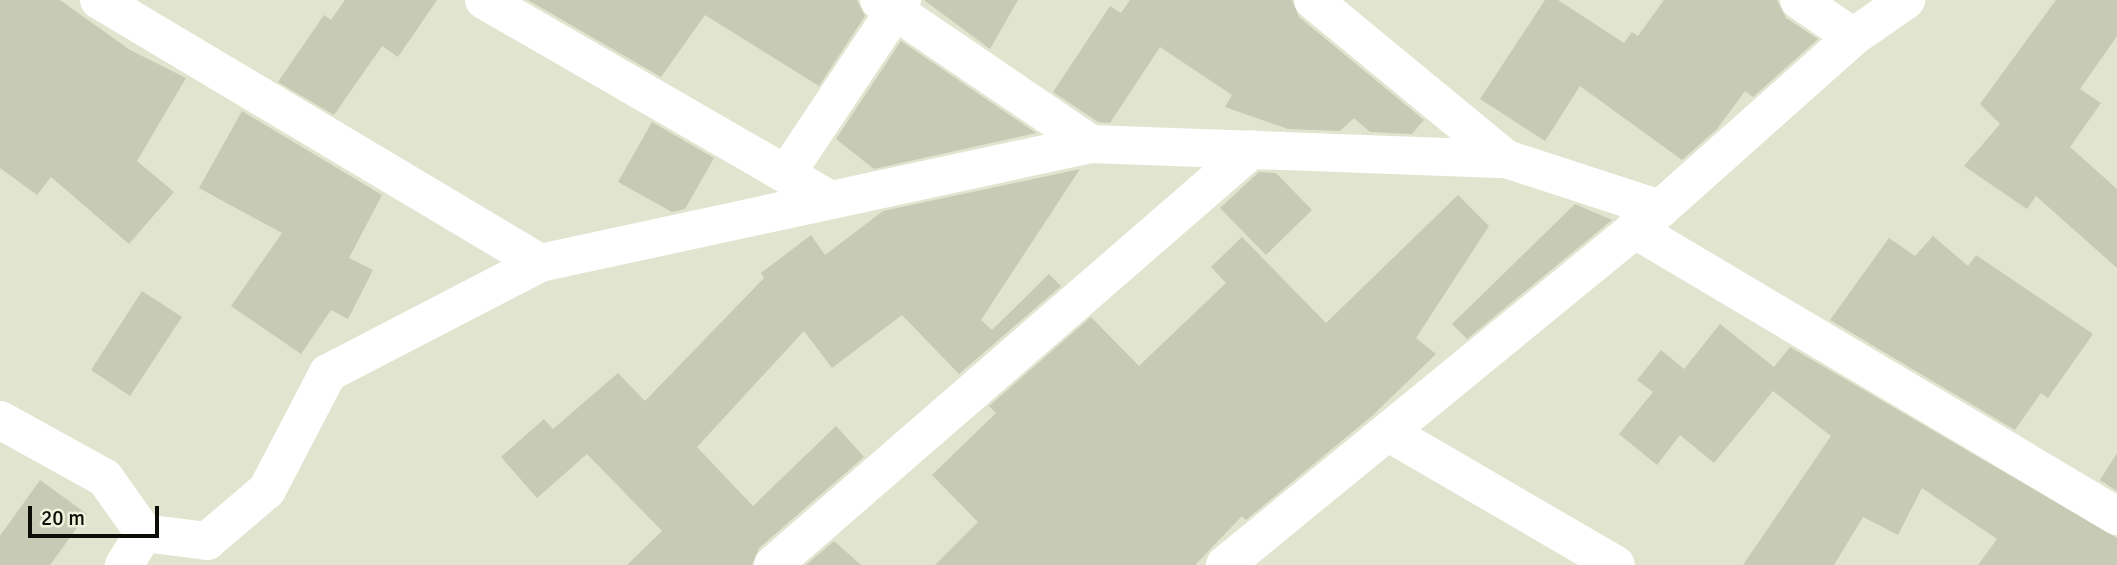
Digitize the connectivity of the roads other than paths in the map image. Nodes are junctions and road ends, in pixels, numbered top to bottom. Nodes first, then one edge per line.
1 (99, 0) edge
2 (484, 0) edge
3 (1313, 0) edge
4 (1799, 0) edge
5 (1906, 0) edge
6 (892, 4) edge
7 (1853, 37) junction
8 (1091, 144) junction
9 (1252, 149) junction
10 (1506, 159) junction
11 (786, 174) junction
12 (830, 200) junction
13 (1647, 219) junction
14 (540, 263) junction
15 (0, 420) edge
16 (1391, 434) junction
17 (2117, 516) edge
18 (144, 533) junction
19 (124, 565) edge
20 (773, 565) edge
21 (1225, 565) edge
22 (1616, 565) edge

1 - 14 street
2 - 11 street
3 - 10 street
4 - 7 street
5 - 7 street
6 - 8 street
6 - 11 street
7 - 13 street
8 - 9 street
8 - 12 street
9 - 10 street
9 - 20 street
10 - 13 street
11 - 12 street
12 - 14 street
13 - 16 street
13 - 17 street
14 - 18 street
15 - 18 street
16 - 21 street
16 - 22 street
18 - 19 street

